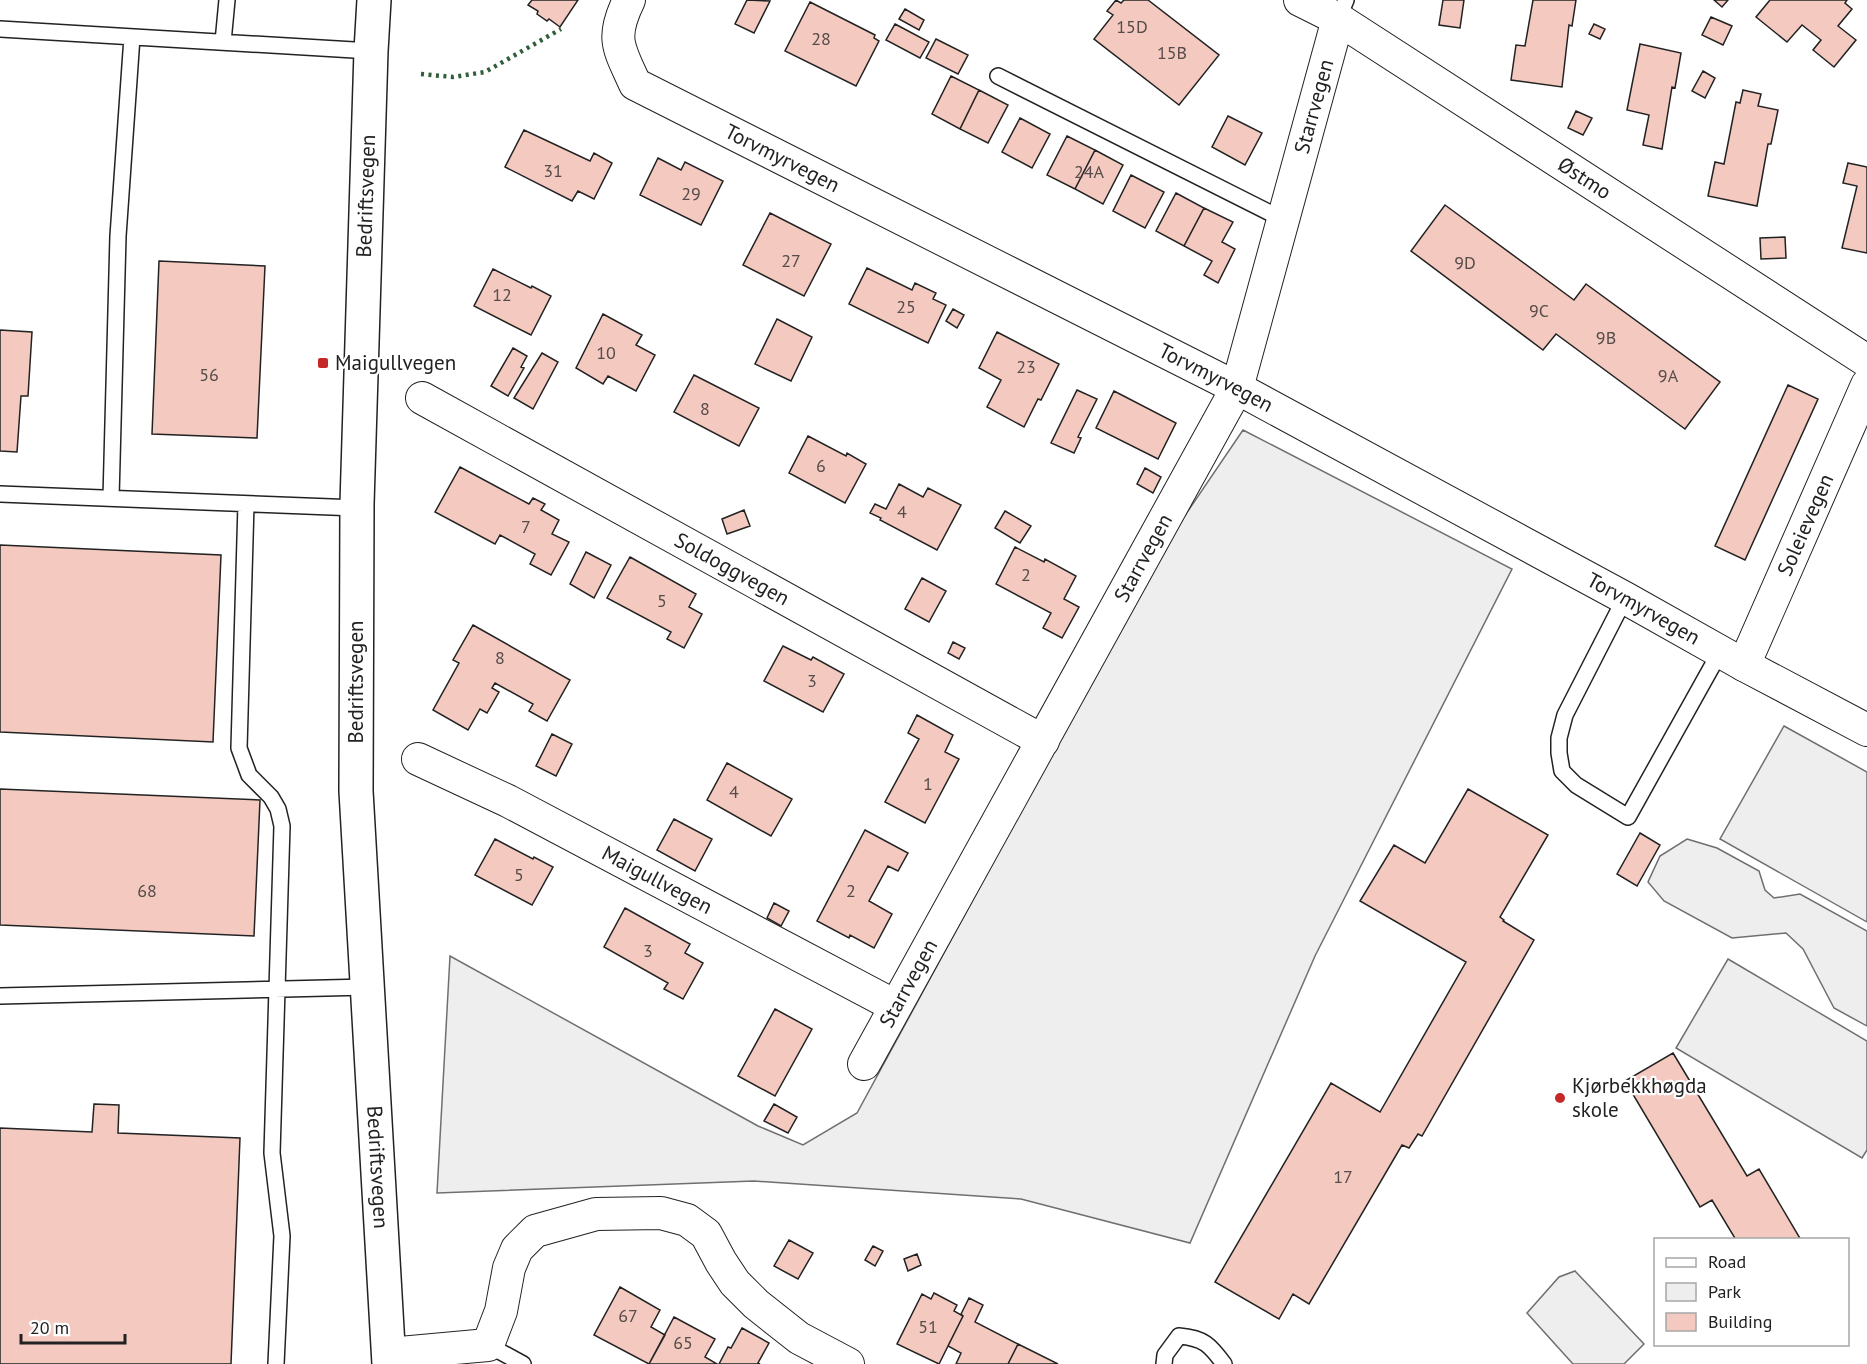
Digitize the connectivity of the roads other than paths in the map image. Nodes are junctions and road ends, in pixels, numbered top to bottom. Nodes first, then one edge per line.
1 (227, 0) edge
2 (374, 0) edge
3 (629, 0) edge
4 (1300, 0) edge
5 (1342, 10) edge
6 (0, 29) edge
7 (132, 37) junction
8 (223, 42) junction
9 (371, 51) junction
10 (998, 76) dead end
11 (1284, 220) junction
12 (1867, 361) edge
13 (1867, 385) edge
14 (1237, 388) junction
15 (422, 398) dead end
16 (0, 494) edge
17 (111, 498) junction
18 (246, 504) junction
19 (357, 508) junction
20 (1625, 598) junction
21 (1732, 658) junction
22 (1867, 730) edge
23 (1043, 741) junction
24 (418, 759) dead end
25 (367, 987) junction
26 (277, 989) junction
27 (0, 996) edge
28 (895, 1006) junction
29 (864, 1064) dead end
30 (488, 1354) edge
31 (389, 1359) edge
32 (276, 1364) edge
33 (523, 1364) edge
34 (848, 1364) edge
35 (1164, 1364) edge
36 (1224, 1364) edge

1 - 8 lane
2 - 9 street, Bedriftsvegen
3 - 14 street, Torvmyrvegen
4 - 5 street, Østmo
5 - 11 street, Starrvegen
5 - 12 street, Østmo
6 - 7 lane
7 - 8 lane
7 - 17 lane
8 - 9 lane
9 - 19 street, Bedriftsvegen
10 - 11 lane
11 - 14 street, Starrvegen
13 - 21 street, Soleievegen
14 - 20 street, Torvmyrvegen
14 - 23 street, Starrvegen
15 - 23 street, Soldoggvegen
16 - 17 lane
17 - 18 lane
18 - 19 lane
18 - 26 lane
19 - 25 street, Bedriftsvegen
20 - 21 street, Torvmyrvegen
20 - 21 lane
21 - 22 street, Torvmyrvegen
23 - 28 street, Starrvegen
24 - 28 street, Maigullvegen
25 - 26 lane
25 - 31 street, Bedriftsvegen
26 - 27 lane
26 - 32 lane
28 - 29 street, Starrvegen
30 - 31 street
30 - 33 lane
30 - 34 street
35 - 36 lane

